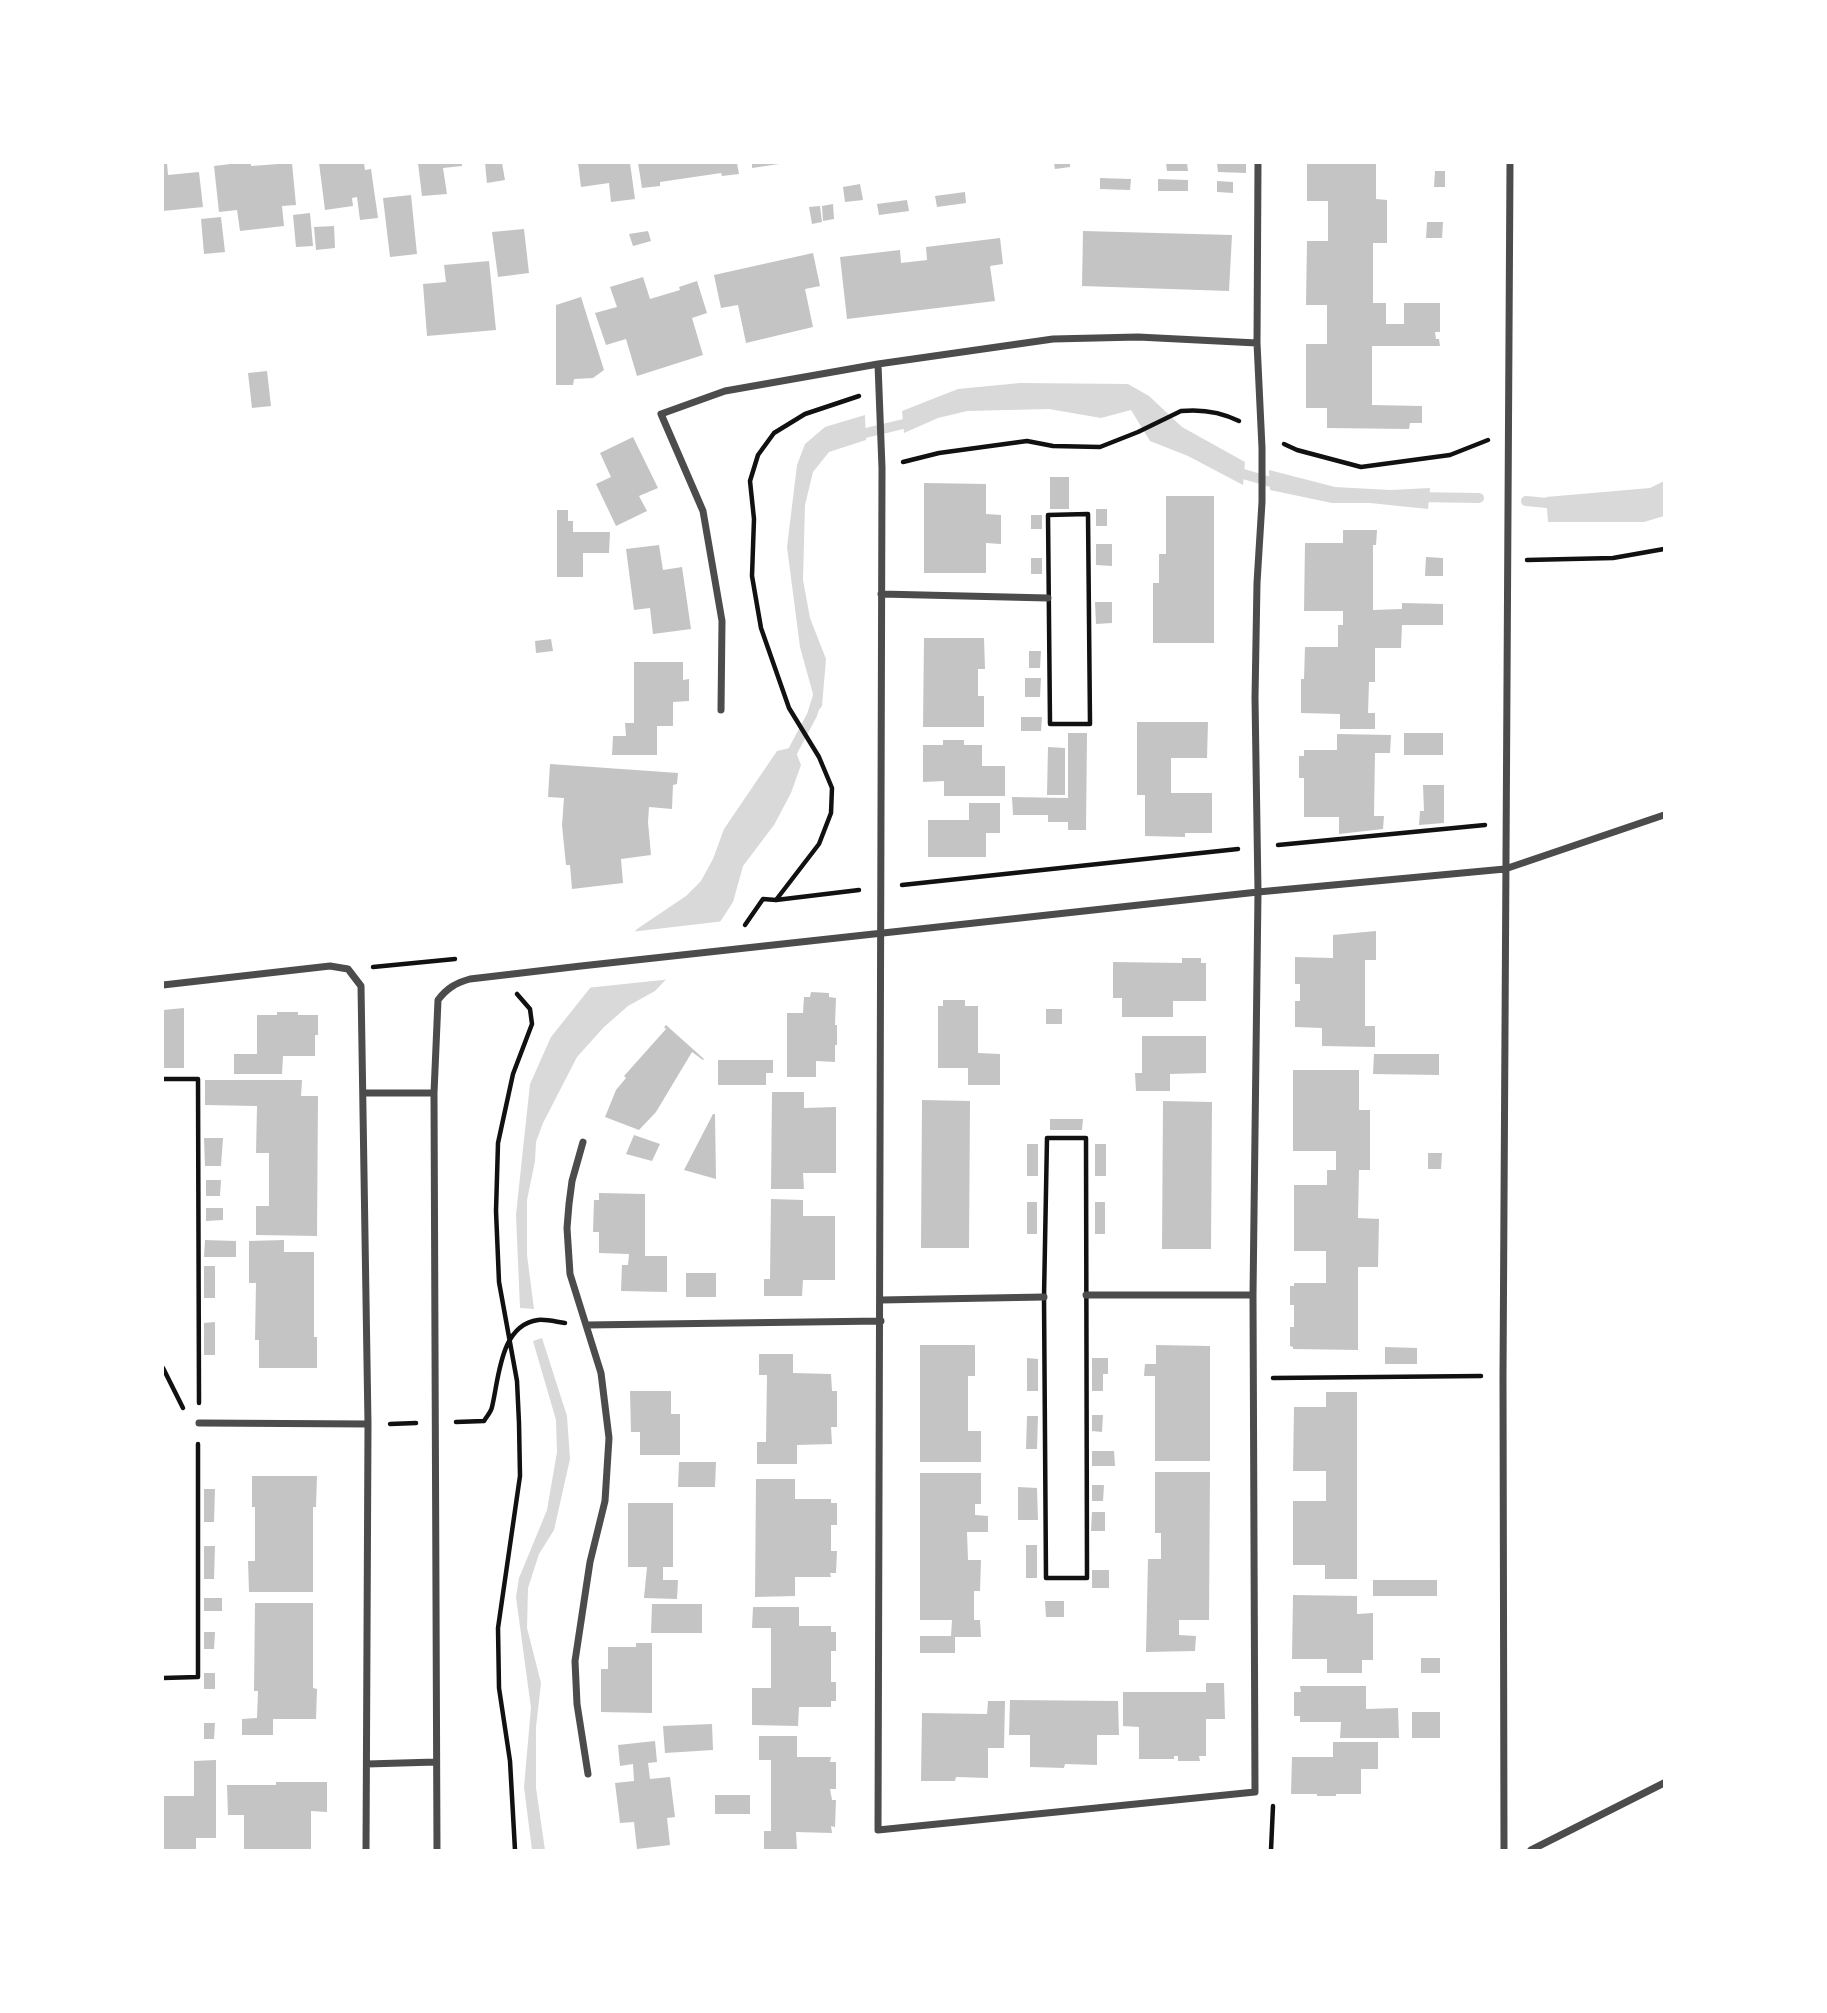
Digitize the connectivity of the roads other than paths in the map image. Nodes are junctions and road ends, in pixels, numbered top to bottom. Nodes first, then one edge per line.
1 (1258, 163) edge
2 (1510, 163) edge
3 (1257, 343) junction
4 (878, 363) junction
5 (881, 594) junction
6 (1048, 598) road end
7 (721, 710) dead end
8 (1664, 815) edge
9 (1505, 869) junction
10 (1258, 892) junction
11 (881, 934) junction
12 (163, 985) edge
13 (363, 1093) junction
14 (434, 1093) junction
15 (583, 1142) dead end
16 (1086, 1295) dead end
17 (1253, 1295) junction
18 (1044, 1297) road end
19 (881, 1300) junction
20 (881, 1321) junction
21 (586, 1325) junction
22 (199, 1423) road end
23 (368, 1424) junction
24 (436, 1762) junction
25 (367, 1764) junction
26 (589, 1773) dead end
27 (1664, 1783) edge
28 (366, 1850) edge
29 (437, 1850) edge
30 (1504, 1850) edge
31 (1531, 1850) edge

1 - 3 street
2 - 9 street
3 - 4 street
3 - 10 street
4 - 5 street
4 - 7 street
5 - 6 street
5 - 11 street
8 - 9 street
9 - 10 street
9 - 30 street
10 - 11 street
10 - 17 street
11 - 14 street
11 - 19 street
12 - 13 street
13 - 14 street
13 - 23 street
14 - 24 street
15 - 21 street
16 - 17 street
17 - 20 street
18 - 19 street
19 - 20 street
20 - 21 street
21 - 26 street
22 - 23 street
23 - 25 street
24 - 25 street
24 - 29 street
25 - 28 street
27 - 31 street

